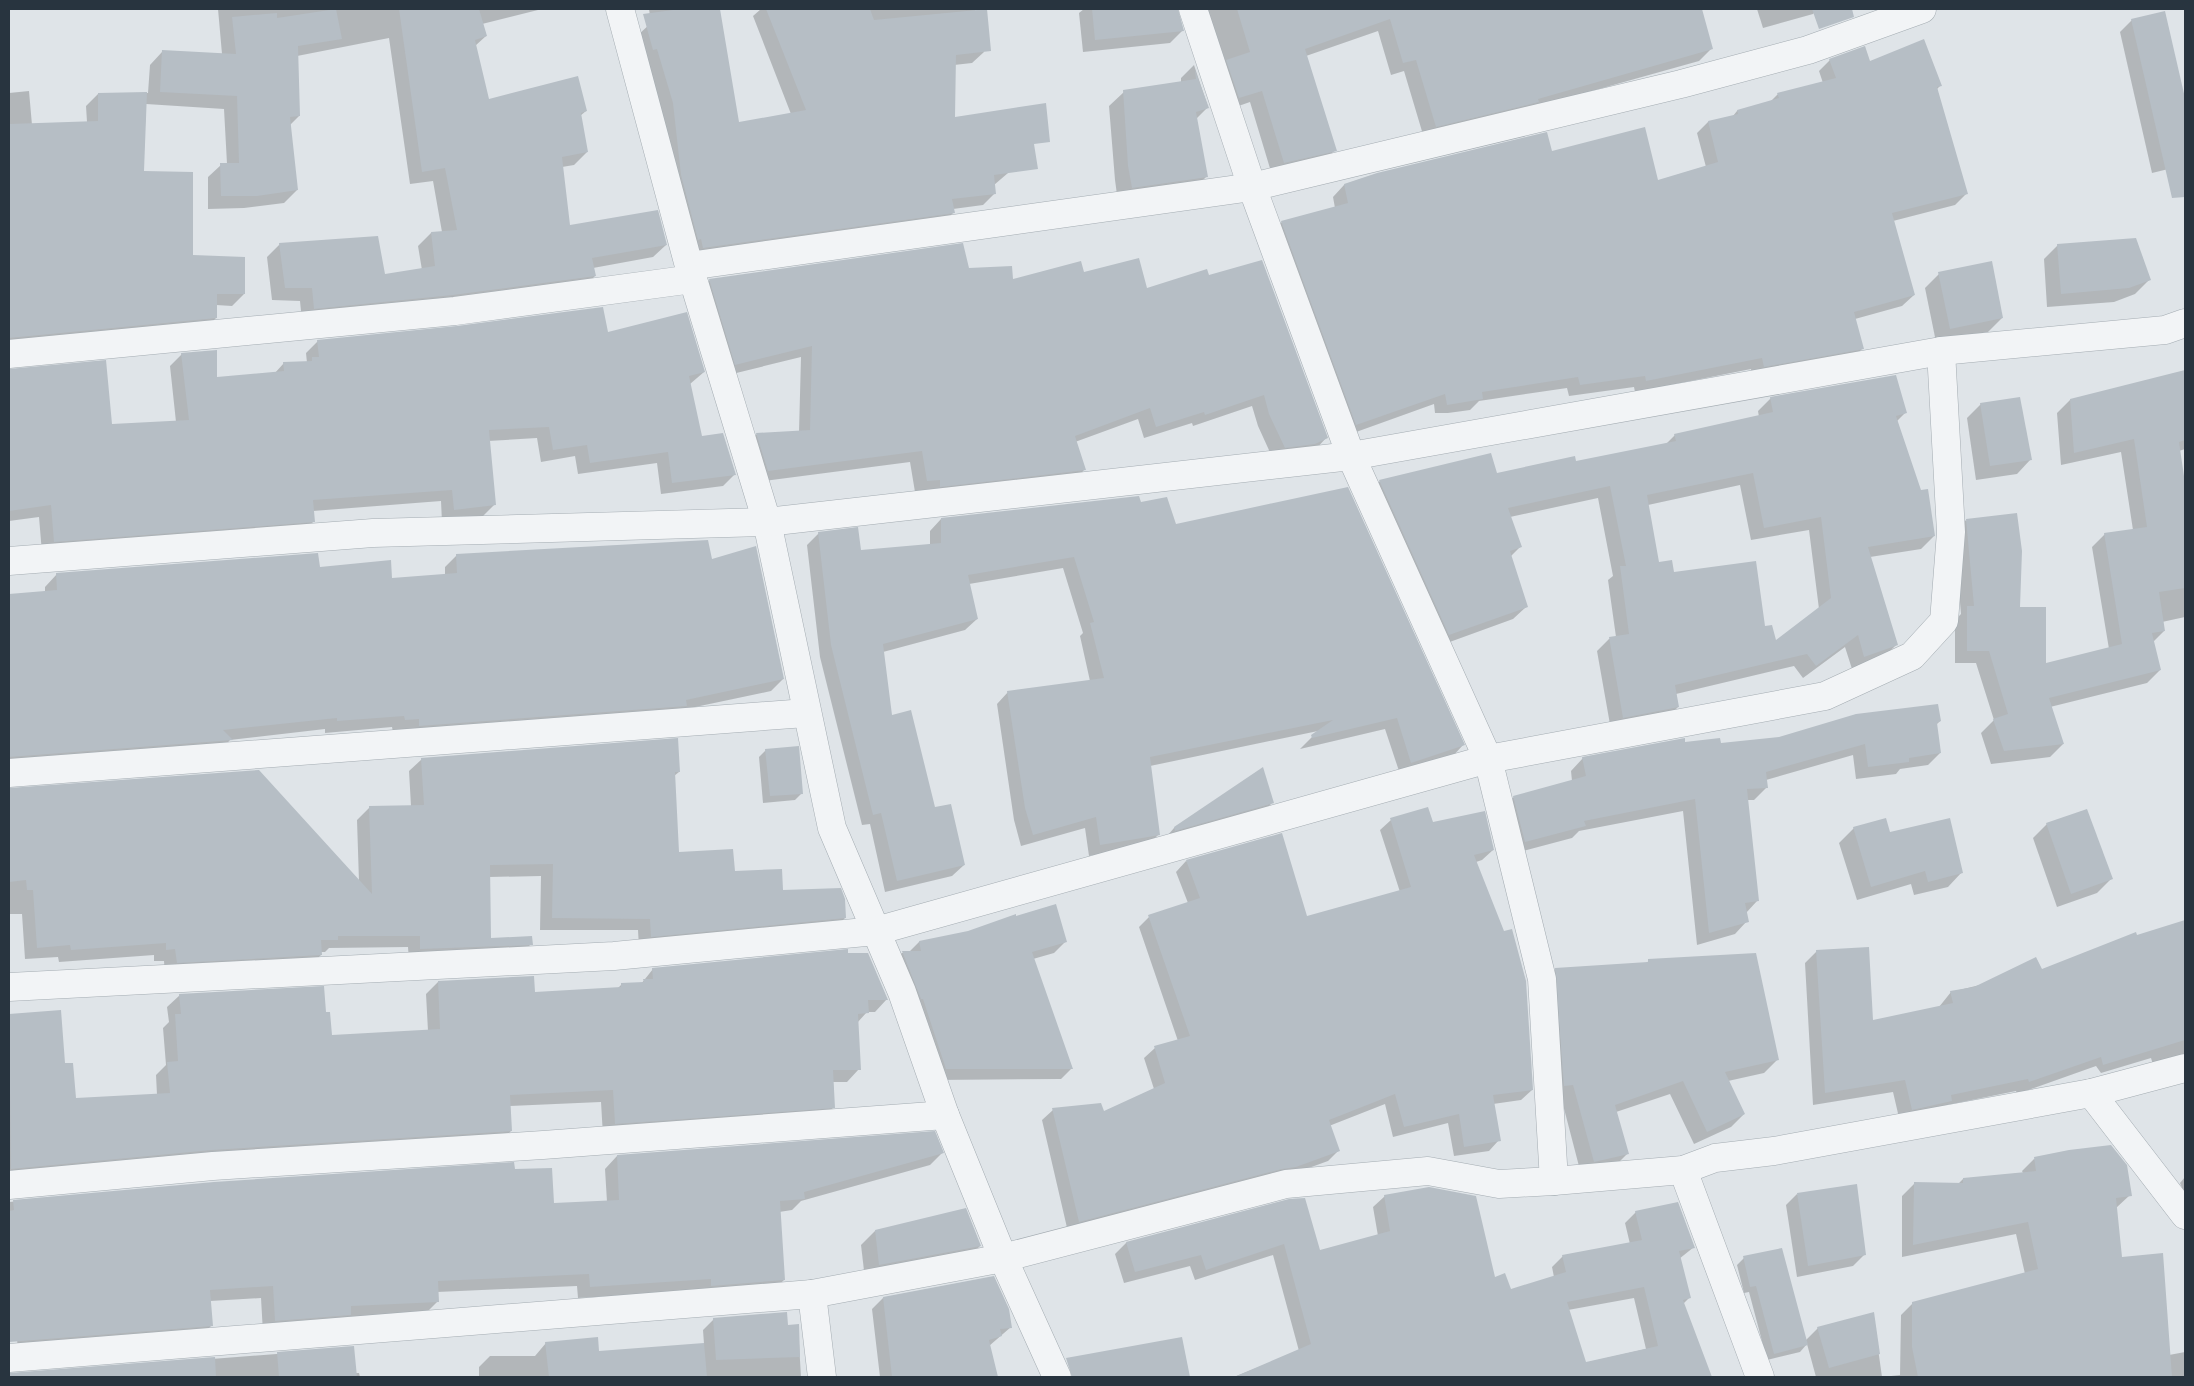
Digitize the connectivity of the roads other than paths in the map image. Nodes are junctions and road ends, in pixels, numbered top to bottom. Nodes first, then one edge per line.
1 (620, 9) edge
2 (1193, 9) edge
3 (1922, 9) edge
4 (1252, 186) junction
5 (691, 273) junction
6 (2185, 323) edge
7 (1941, 351) junction
8 (9, 354) edge
9 (1351, 456) junction
10 (767, 522) junction
11 (9, 561) edge
12 (806, 713) junction
13 (1488, 759) junction
14 (9, 773) edge
15 (876, 930) junction
16 (9, 987) edge
17 (2185, 1068) edge
18 (2091, 1093) junction
19 (945, 1115) junction
20 (1683, 1170) junction
21 (1554, 1181) junction
22 (9, 1185) edge
23 (2185, 1215) edge
24 (1003, 1258) junction
25 (812, 1294) junction
26 (9, 1358) edge
27 (822, 1377) edge
28 (1057, 1377) edge
29 (1760, 1377) edge

1 - 5 street
2 - 4 street
3 - 4 street
4 - 5 street
4 - 9 street
5 - 8 street
5 - 10 street
6 - 7 street
7 - 9 street
7 - 13 street
9 - 10 street
9 - 13 street
10 - 11 street
10 - 12 street
12 - 14 street
12 - 15 street
13 - 15 street
13 - 21 street
15 - 16 street
15 - 19 street
17 - 18 street
18 - 20 street
18 - 23 street
19 - 22 street
19 - 24 street
20 - 21 street
20 - 29 street
21 - 24 street
24 - 25 street
24 - 28 street
25 - 26 street
25 - 27 street

